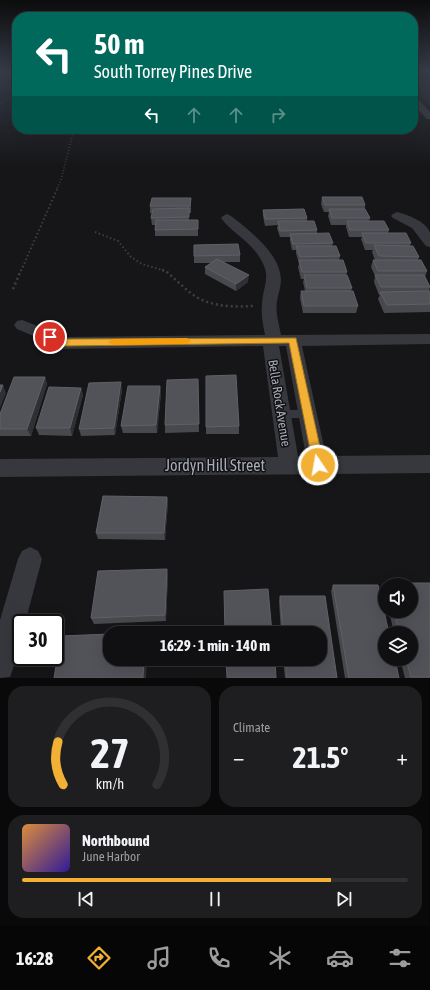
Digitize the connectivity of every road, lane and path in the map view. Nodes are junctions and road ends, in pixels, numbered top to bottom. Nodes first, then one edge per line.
1 (418, 104) edge
2 (430, 117) edge
3 (73, 134) edge
4 (397, 216) dead end
5 (227, 218) dead end
6 (95, 232) dead end
7 (430, 242) edge
8 (13, 288) dead end
9 (269, 305) junction
10 (22, 325) dead end
11 (430, 339) edge
12 (272, 340) junction
13 (293, 340) junction
14 (281, 414) junction
15 (308, 414) junction
16 (430, 464) edge
17 (289, 465) junction
18 (318, 465) junction
19 (0, 468) edge
20 (30, 559) dead end
21 (0, 667) edge

1 - 2 street
3 - 8 path
4 - 7 street
5 - 9 street, Bella Rock Avenue
6 - 9 path
9 - 12 street, Bella Rock Avenue
10 - 12 street
11 - 13 street
12 - 13 street
12 - 14 street, Bella Rock Avenue
13 - 15 street, Bella Rock Avenue
14 - 15 lane
14 - 17 street, Bella Rock Avenue
15 - 18 street, Bella Rock Avenue
16 - 18 street, Jordyn Hill Street
17 - 18 street, Jordyn Hill Street
17 - 19 street, Jordyn Hill Street
20 - 21 street

